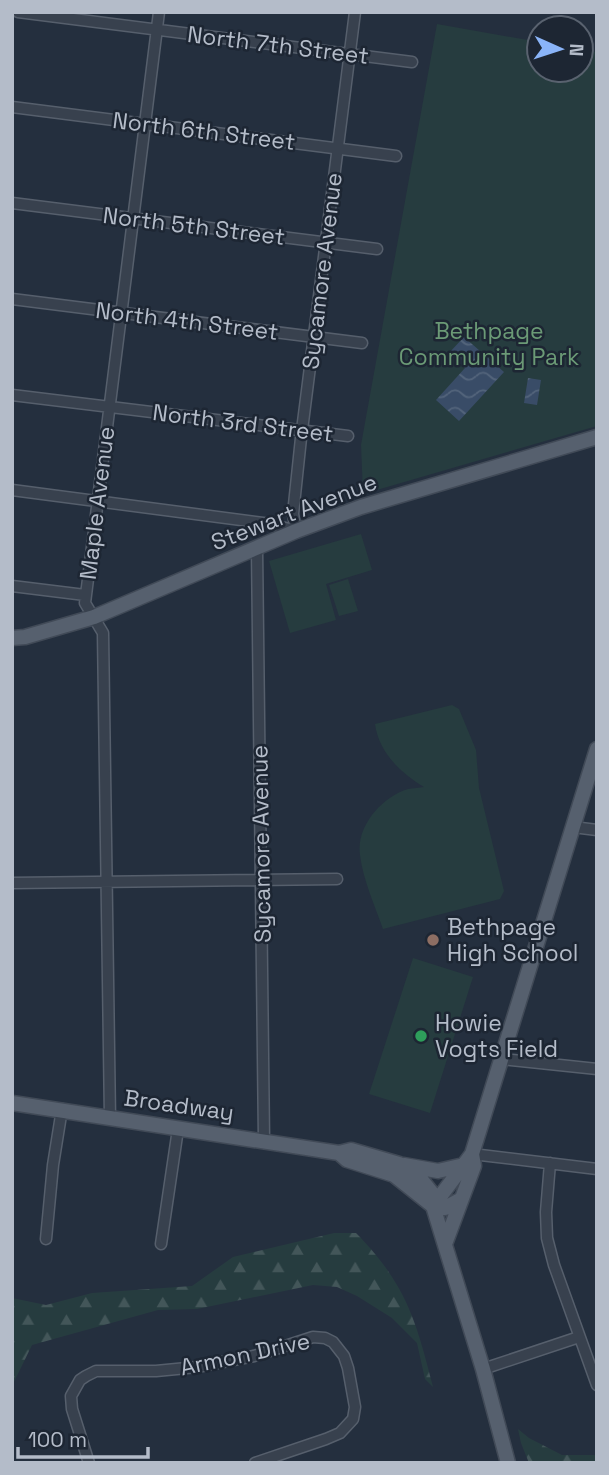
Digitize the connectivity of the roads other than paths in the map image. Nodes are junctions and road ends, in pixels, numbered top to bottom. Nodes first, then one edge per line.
1 (18, 12) edge
2 (159, 12) edge
3 (355, 12) edge
4 (157, 30) junction
5 (349, 54) junction
6 (412, 62) dead end
7 (12, 107) edge
8 (145, 124) junction
9 (337, 148) junction
10 (396, 156) dead end
11 (12, 203) edge
12 (133, 218) junction
13 (326, 243) junction
14 (377, 249) dead end
15 (12, 299) edge
16 (121, 313) junction
17 (314, 337) junction
18 (362, 343) dead end
19 (12, 395) edge
20 (109, 407) junction
21 (302, 431) junction
22 (348, 436) dead end
23 (597, 437) edge
24 (12, 490) edge
25 (97, 501) junction
26 (296, 531) junction
27 (257, 549) junction
28 (12, 586) edge
29 (85, 595) junction
30 (94, 617) junction
31 (12, 638) edge
32 (597, 749) edge
33 (573, 827) junction
34 (597, 830) edge
35 (337, 879) dead end
36 (261, 880) junction
37 (107, 882) junction
38 (12, 883) edge
39 (502, 1059) junction
40 (597, 1069) edge
41 (12, 1102) edge
42 (62, 1109) junction
43 (110, 1118) junction
44 (178, 1129) junction
45 (264, 1140) junction
46 (339, 1153) junction
47 (468, 1160) junction
48 (550, 1163) junction
49 (399, 1164) junction
50 (597, 1169) edge
51 (460, 1200) junction
52 (433, 1206) junction
53 (47, 1240) dead end
54 (161, 1244) dead end
55 (445, 1244) junction
56 (579, 1337) junction
57 (483, 1369) junction
58 (597, 1385) edge
59 (89, 1463) edge
60 (255, 1463) edge
61 (508, 1463) edge

1 - 4 street, North 7th Street
2 - 4 street, Maple Avenue
3 - 5 street, Sycamore Avenue
4 - 5 street, North 7th Street
4 - 8 street, Maple Avenue
5 - 6 street, North 7th Street
5 - 9 street, Sycamore Avenue
7 - 8 street, North 6th Street
8 - 9 street, North 6th Street
8 - 12 street, Maple Avenue
9 - 10 street, North 6th Street
9 - 13 street, Sycamore Avenue
11 - 12 street, North 5th Street
12 - 13 street, North 5th Street
12 - 16 street, Maple Avenue
13 - 14 street, North 5th Street
13 - 17 street, Sycamore Avenue
15 - 16 street, North 4th Street
16 - 17 street, North 4th Street
16 - 20 street, Maple Avenue
17 - 18 street, North 4th Street
17 - 21 street, Sycamore Avenue
19 - 20 street, North 3rd Street
20 - 21 street, North 3rd Street
20 - 25 street, Maple Avenue
21 - 22 street, North 3rd Street
21 - 26 street, Sycamore Avenue
23 - 26 main road, Stewart Avenue
24 - 25 street
25 - 26 street
25 - 29 street, Maple Avenue
26 - 27 main road, Stewart Avenue
27 - 30 main road, Stewart Avenue
27 - 36 street, Sycamore Avenue
28 - 29 street
29 - 30 street, Maple Avenue
30 - 31 main road, Stewart Avenue
30 - 37 street, Maple Avenue
32 - 33 main road
33 - 34 street
33 - 39 main road
35 - 36 street
36 - 37 street
36 - 45 street, Sycamore Avenue
37 - 38 street
37 - 43 street, Maple Avenue
39 - 40 street
39 - 47 main road
41 - 42 main road, Broadway
42 - 43 main road, Broadway
42 - 53 street
43 - 44 main road, Broadway
44 - 45 main road, Broadway
44 - 54 street
45 - 46 main road, Broadway
46 - 49 main road, Broadway
46 - 52 main road, Broadway
47 - 48 street
47 - 49 main road
47 - 51 main road
47 - 52 main road
48 - 50 street
48 - 56 street
49 - 52 main road, Broadway
51 - 52 main road
51 - 55 main road
52 - 55 main road, Broadway
55 - 57 main road, Broadway
56 - 57 street
56 - 58 street
57 - 61 main road, Broadway
59 - 60 street, Armon Drive

